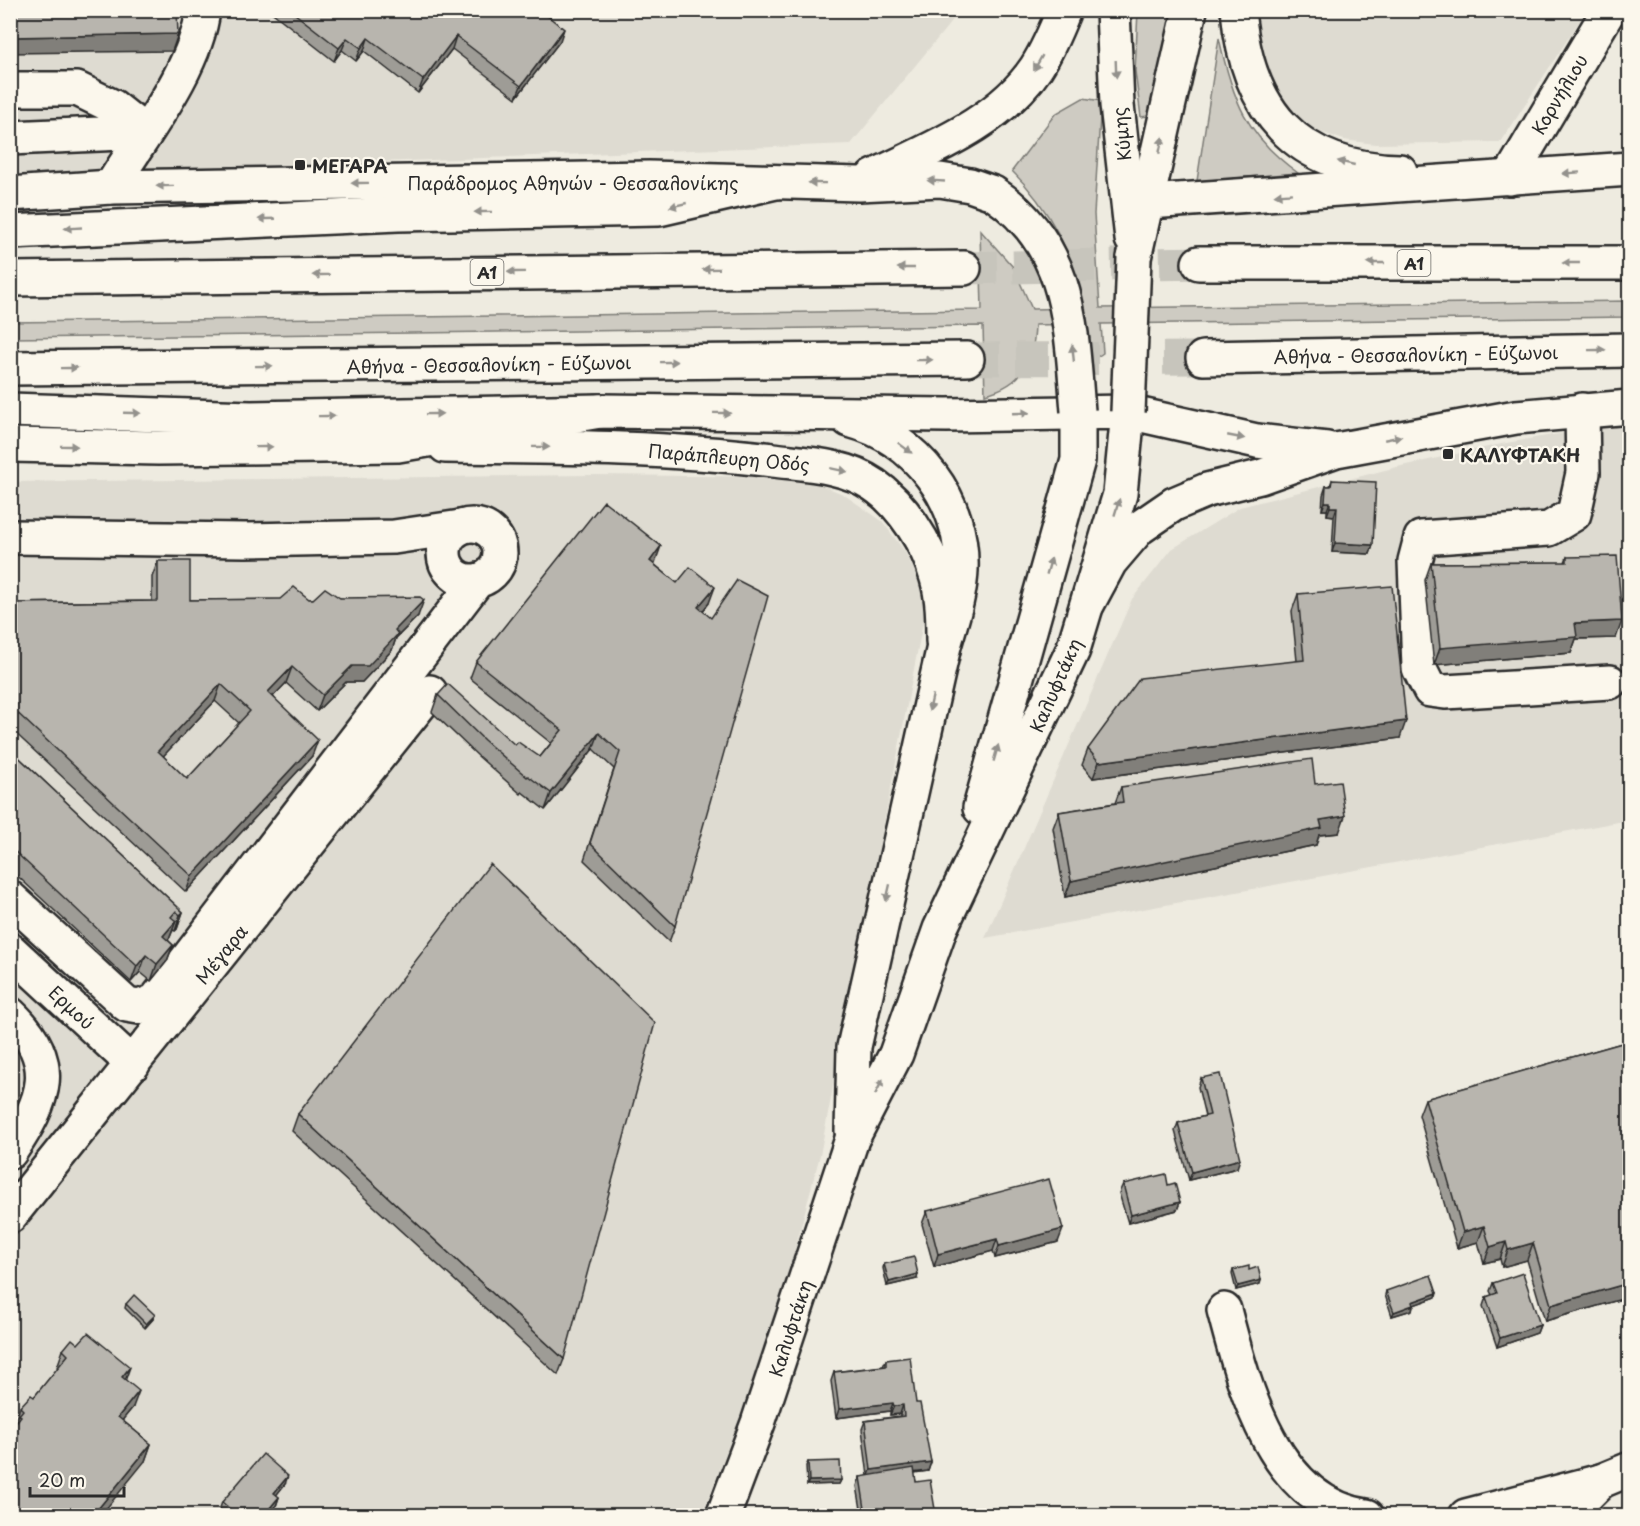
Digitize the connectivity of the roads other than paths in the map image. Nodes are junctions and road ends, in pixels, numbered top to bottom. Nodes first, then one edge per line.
1 (203, 10) edge
2 (1064, 10) edge
3 (1113, 10) edge
4 (1190, 10) edge
5 (1238, 10) edge
6 (1609, 10) edge
7 (10, 90) edge
8 (145, 132) junction
9 (10, 138) edge
10 (1629, 169) edge
11 (1509, 178) junction
12 (776, 182) junction
13 (859, 184) junction
14 (111, 187) junction
15 (10, 194) edge
16 (1138, 201) junction
17 (10, 232) edge
18 (1134, 258) joint
19 (1199, 263) tunnel mouth
20 (1629, 263) edge
21 (964, 268) tunnel mouth
22 (10, 279) edge
23 (1629, 350) edge
24 (1203, 358) tunnel mouth
25 (967, 359) tunnel mouth
26 (10, 369) edge
27 (1629, 407) edge
28 (10, 410) edge
29 (1582, 410) junction
30 (600, 411) junction
31 (1078, 411) junction
32 (1128, 412) junction
33 (812, 414) junction
34 (10, 445) edge
35 (398, 445) junction
36 (1336, 450) junction
37 (461, 527) junction
38 (10, 537) edge
39 (394, 537) junction
40 (458, 572) junction
41 (1088, 603) junction
42 (944, 646) junction
43 (1610, 682) dead end
44 (430, 692) dead end
45 (10, 898) edge
46 (940, 929) junction
47 (10, 950) edge
48 (10, 1014) edge
49 (133, 1064) junction
50 (852, 1139) junction
51 (10, 1152) edge
52 (10, 1216) edge
53 (1224, 1310) dead end
54 (1615, 1475) edge
55 (723, 1515) edge
56 (1367, 1515) edge
57 (1466, 1515) edge
58 (1566, 1515) edge

1 - 8 main road
2 -> 13 main road
3 -> 16 main road, Κύμης
16 -> 4 main road, Κύμης
11 -> 5 main road
6 - 11 main road, Κορνήλιου
7 - 8 main road
8 - 9 main road
8 - 14 main road
10 -> 11 main road
11 -> 16 main road
13 -> 12 main road
12 -> 14 main road, Παράδρομος Αθηνών - Θεσσαλονίκης
12 -> 17 main road
31 -> 13 main road, bridge
14 - 15 main road, Παράδρομος Αθηνών - Θεσσαλονίκης
16 - 18 main road, Κύμης
18 - 32 main road, Καλυφτάκη, bridge
20 -> 19 main road, Α1
21 -> 22 main road, Α1
24 -> 23 main road, Αθήνα - Θεσσαλονίκη - Εύζωνοι
26 -> 25 main road, Αθήνα - Θεσσαλονίκη - Εύζωνοι
27 - 29 main road
28 -> 30 main road
36 -> 29 main road
29 - 43 main road
30 -> 33 main road
30 - 35 main road
31 - 32 main road
33 -> 31 main road
46 -> 31 main road
32 -> 36 main road
41 -> 32 main road, Καλυφτάκη
33 -> 42 main road
34 -> 35 main road
35 -> 42 main road, Παράπλευρη Οδός
36 - 41 main road
37 - 39 main road
37 - 40 main road
37 - 40 main road
38 - 39 main road
39 - 40 main road
40 - 45 main road
41 - 46 main road, Καλυφτάκη
42 -> 50 main road, Καλυφτάκη
44 - 49 main road, Μέγαρα
50 -> 46 main road, Καλυφτάκη
47 - 49 main road, Ερμού
48 - 51 main road
49 - 52 main road, Μέγαρα
50 - 55 main road, Καλυφτάκη
53 - 56 main road
54 - 57 main road
54 - 58 main road

